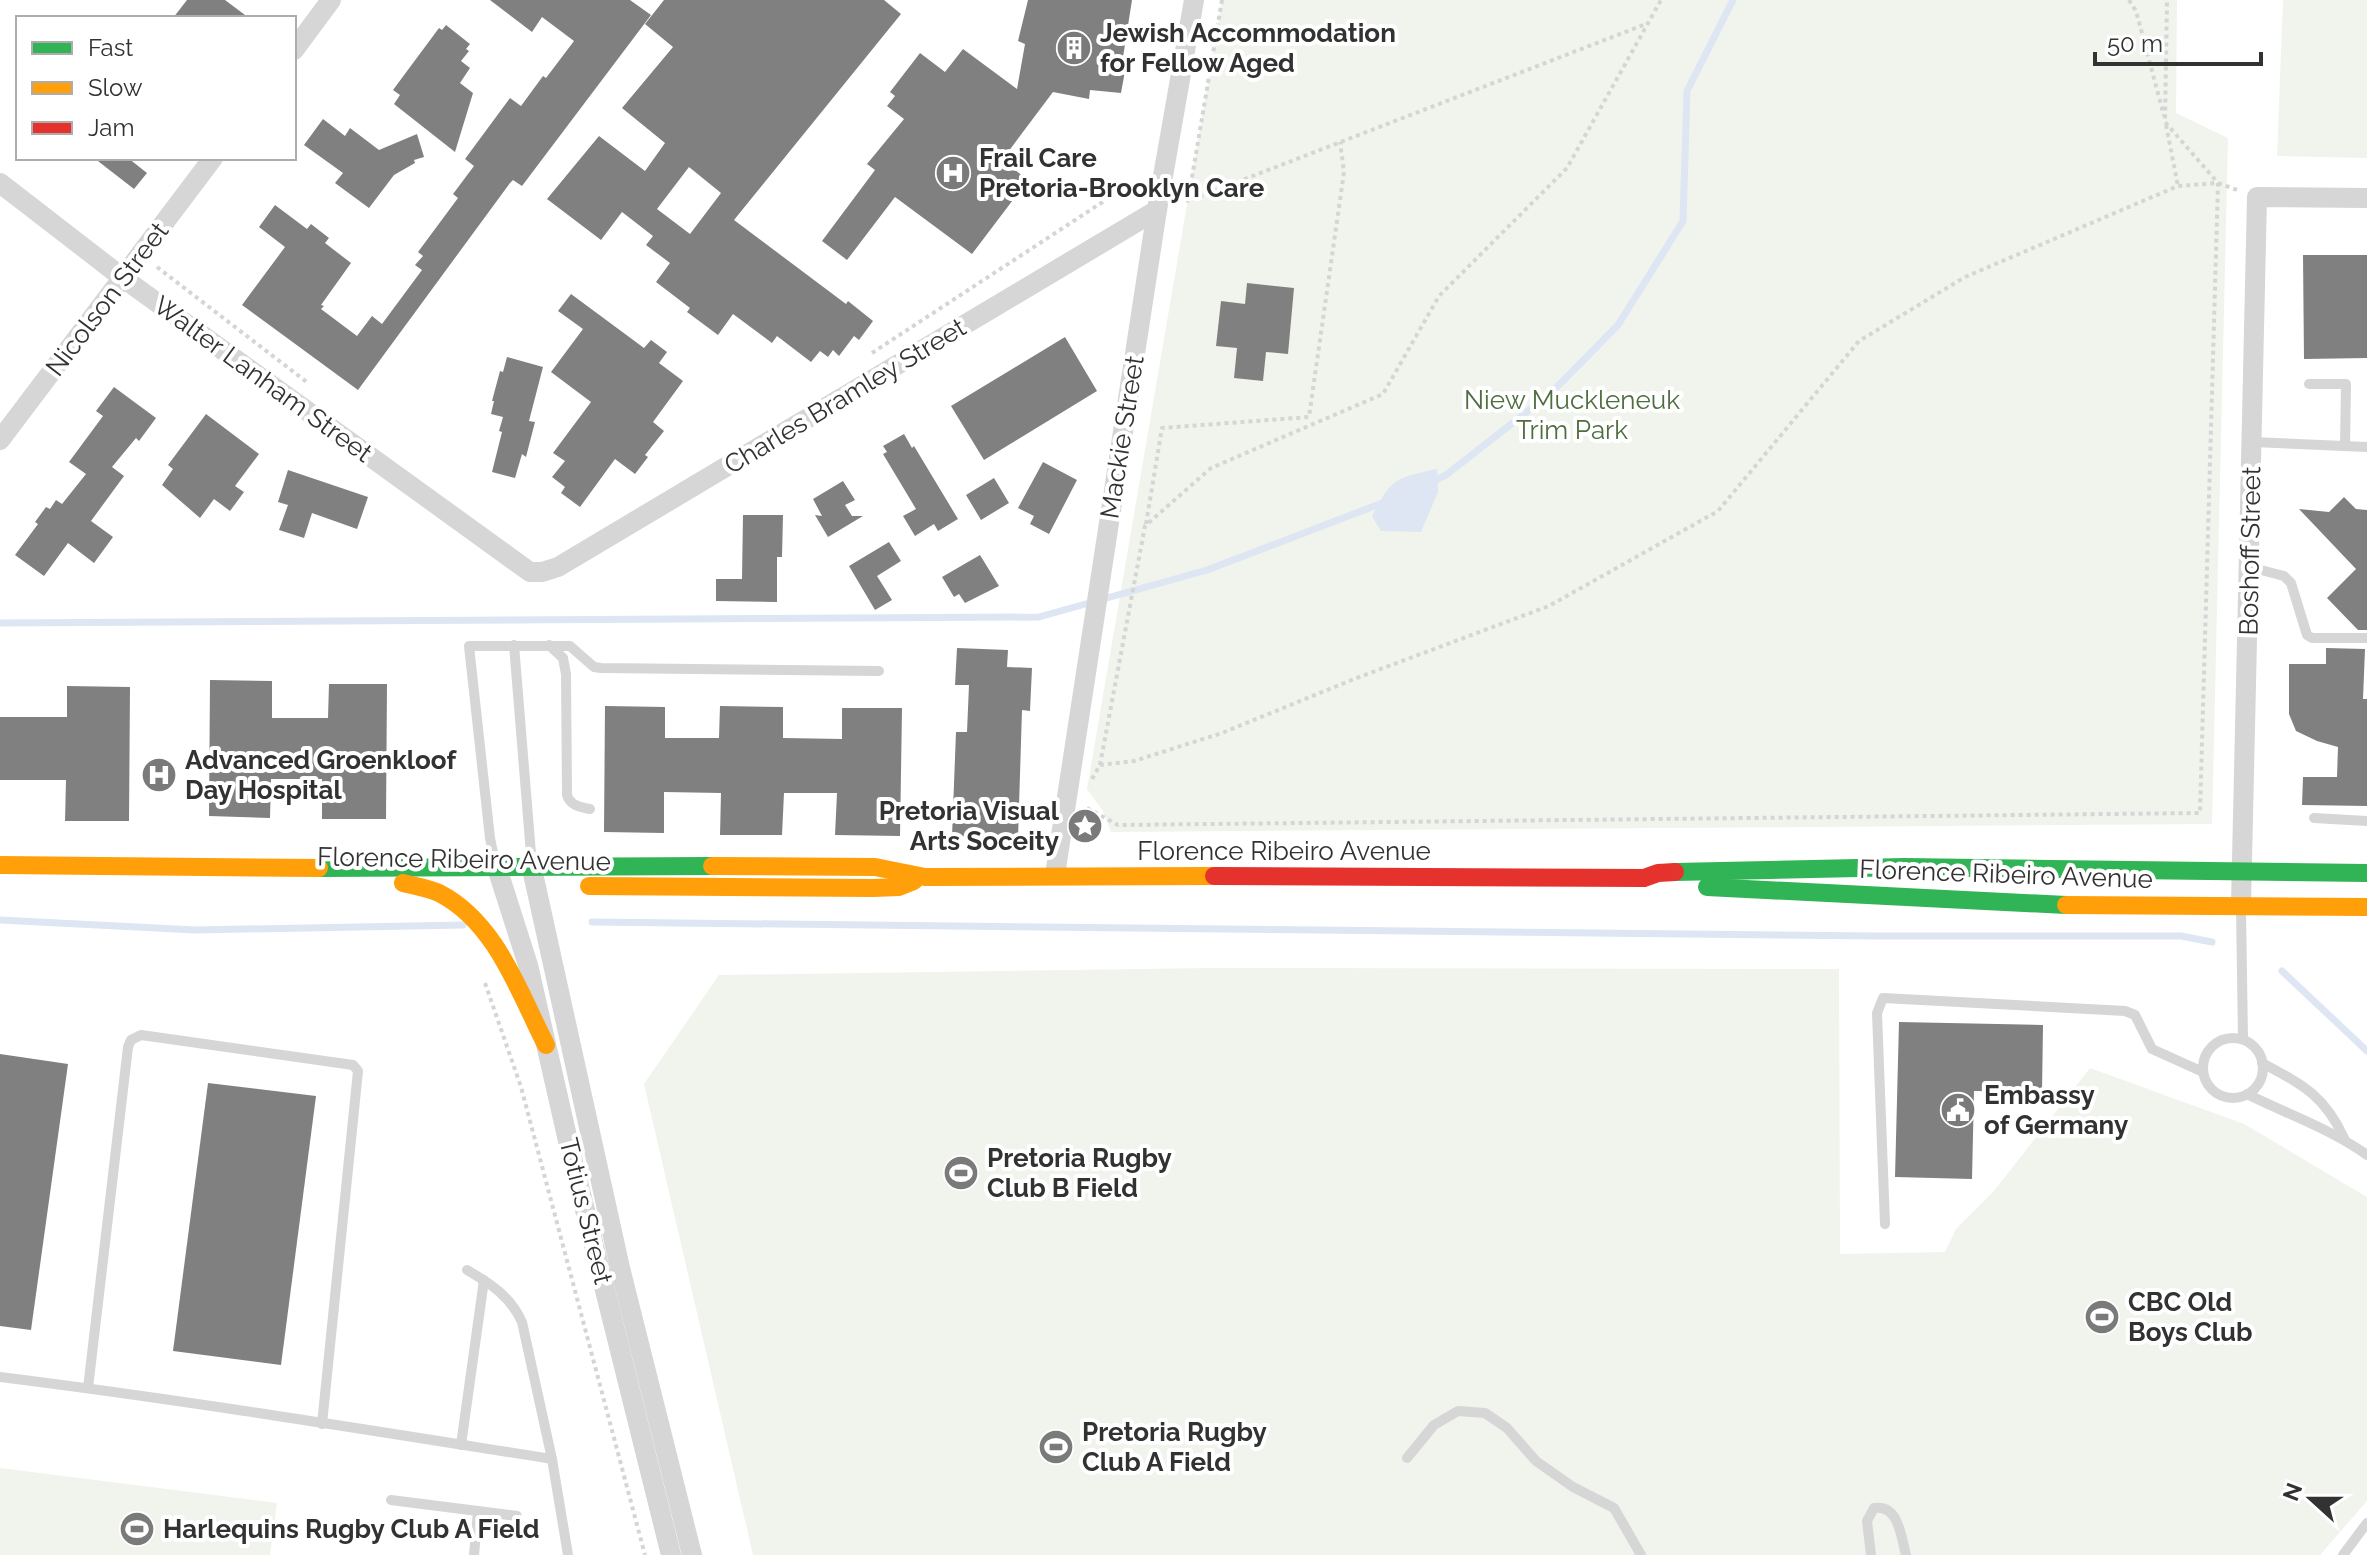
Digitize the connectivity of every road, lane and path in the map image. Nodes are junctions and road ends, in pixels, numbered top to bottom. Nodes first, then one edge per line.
1 (331, 0) edge
2 (1194, 0) edge
3 (1222, 0) edge
4 (1661, 0) edge
5 (2129, 0) edge
6 (2167, 0) edge
7 (1648, 23) junction
8 (296, 47) edge
9 (2165, 122) junction
10 (1340, 142) junction
11 (212, 160) edge
12 (0, 183) edge
13 (2218, 183) junction
14 (2178, 186) junction
15 (1124, 188) dead end
16 (2257, 197) junction
17 (2367, 198) edge
18 (1157, 210) junction
19 (141, 255) junction
20 (123, 278) junction
21 (861, 360) dead end
22 (2309, 384) dead end
23 (318, 391) dead end
24 (0, 440) edge
25 (2253, 442) junction
26 (2345, 446) junction
27 (2367, 447) edge
28 (1145, 526) junction
29 (2249, 567) junction
30 (530, 572) joint
31 (2367, 638) edge
32 (514, 645) junction
33 (549, 645) junction
34 (879, 671) dead end
35 (1100, 765) junction
36 (1090, 766) dead end
37 (1086, 790) dead end
38 (1078, 803) dead end
39 (590, 809) dead end
40 (2314, 818) dead end
41 (2367, 821) edge
42 (0, 865) edge
43 (2242, 872) junction
44 (2367, 873) edge
45 (1055, 875) junction
46 (925, 877) junction
47 (1644, 878) junction
48 (488, 882) junction
49 (545, 882) junction
50 (403, 883) junction
51 (204, 885) dead end
52 (2241, 905) junction
53 (2367, 907) edge
54 (482, 974) dead end
55 (2243, 1039) junction
56 (546, 1045) junction
57 (2262, 1063) junction
58 (2203, 1072) junction
59 (2247, 1094) junction
60 (2344, 1138) junction
61 (2367, 1155) edge
62 (1885, 1224) dead end
63 (467, 1270) dead end
64 (484, 1280) junction
65 (0, 1377) edge
66 (88, 1388) junction
67 (322, 1424) junction
68 (461, 1445) junction
69 (1407, 1458) dead end
70 (552, 1459) junction
71 (391, 1500) dead end
72 (478, 1511) junction
73 (517, 1516) dead end
74 (2367, 1523) edge
75 (474, 1555) edge
76 (568, 1555) edge
77 (645, 1555) edge
78 (671, 1555) edge
79 (692, 1555) edge
80 (1641, 1555) edge
81 (1871, 1555) edge
82 (1906, 1555) edge
83 (2343, 1555) edge

1 - 8 street
2 - 18 street, Mackie Street
3 - 10 path
4 - 7 path
5 - 9 path
6 - 9 path
7 - 10 path
7 - 28 path
9 - 13 path
9 - 14 path
10 - 28 path
11 - 19 street, Nicolson Street
12 - 20 street, Walter Lanham Street
13 - 14 path
13 - 16 path
13 - 38 path
14 - 35 path
15 - 21 path
16 - 17 street
16 - 25 street, Boshoff Street
18 - 30 street, Charles Bramley Street
18 - 45 street, Mackie Street
19 - 20 street, Nicolson Street
19 - 23 path
20 - 24 street, Nicolson Street
20 - 30 street, Walter Lanham Street
22 - 26 lane
25 - 26 lane
25 - 29 street, Boshoff Street
26 - 27 lane
28 - 35 path
29 - 31 lane
29 - 43 street, Boshoff Street
32 - 33 lane
32 - 48 lane
32 - 49 lane
33 - 34 lane
33 - 39 lane
35 - 36 path
35 - 37 path
40 - 41 lane
42 - 48 main road, Florence Ribeiro Avenue
43 - 44 main road, Florence Ribeiro Avenue
43 - 47 main road, Florence Ribeiro Avenue
43 - 52 street, Boshoff Street
45 - 46 main road, Florence Ribeiro Avenue
45 - 47 main road, Florence Ribeiro Avenue
46 - 49 main road, Florence Ribeiro Avenue
46 - 49 main road, Florence Ribeiro Avenue
47 - 52 main road, Florence Ribeiro Avenue
48 - 49 main road, Florence Ribeiro Avenue
48 - 50 main road, Florence Ribeiro Avenue
48 - 56 street, Totius Street
49 - 79 street, Totius Street
50 - 51 main road, Florence Ribeiro Avenue
50 - 56 main road
52 - 53 main road, Florence Ribeiro Avenue
52 - 55 lane
54 - 77 path
55 - 57 lane
55 - 58 lane
56 - 78 street, Totius Street
57 - 59 lane
57 - 60 lane
58 - 59 lane
58 - 62 lane
59 - 60 lane
60 - 61 lane
63 - 64 lane
64 - 68 lane
64 - 70 lane
65 - 66 lane
66 - 67 lane
66 - 67 lane
67 - 68 lane
68 - 70 lane
69 - 80 lane
70 - 76 lane
71 - 72 lane
72 - 73 lane
72 - 75 lane
74 - 83 lane
81 - 82 lane

